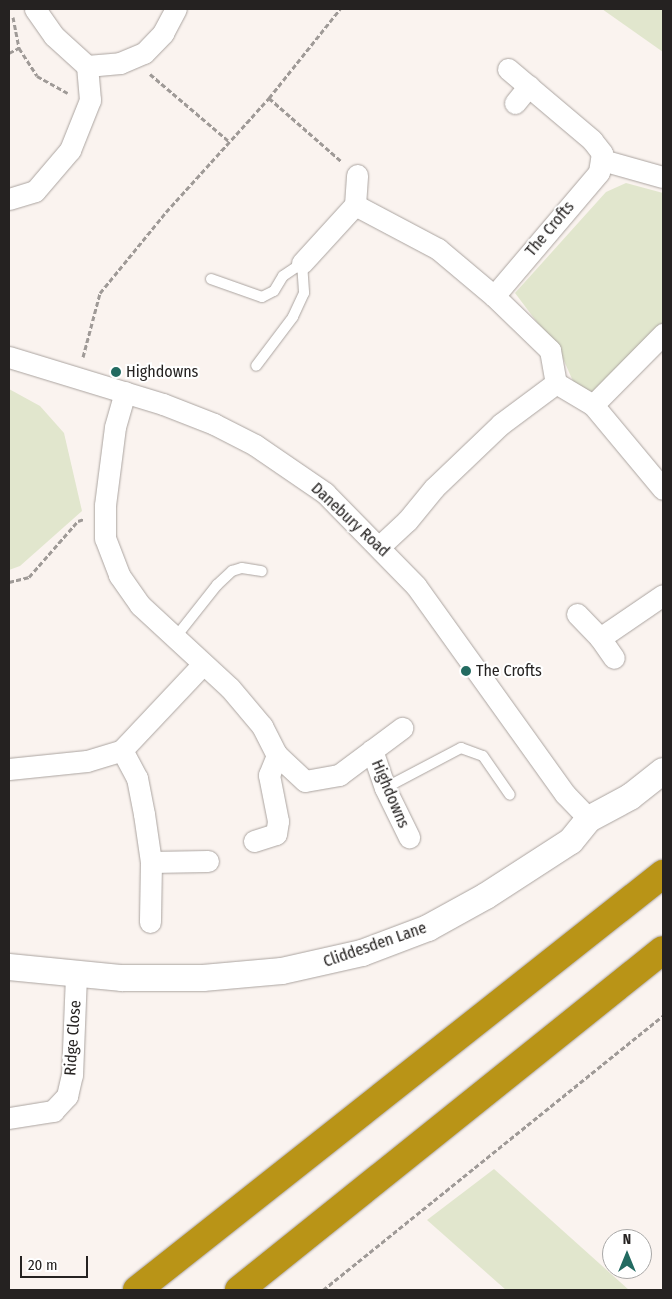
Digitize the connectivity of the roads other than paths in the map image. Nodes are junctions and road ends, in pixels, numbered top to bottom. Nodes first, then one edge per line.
1 (35, 9) edge
2 (176, 9) edge
3 (87, 66) junction
4 (508, 69) dead end
5 (529, 86) junction
6 (515, 103) dead end
7 (602, 160) junction
8 (357, 176) road end
9 (663, 177) edge
10 (9, 199) edge
11 (356, 205) junction
12 (302, 263) junction
13 (211, 279) dead end
14 (494, 296) junction
15 (663, 334) edge
16 (9, 357) edge
17 (256, 366) dead end
18 (556, 383) junction
19 (125, 392) junction
20 (593, 405) junction
21 (663, 489) edge
22 (380, 546) junction
23 (262, 571) dead end
24 (663, 595) edge
25 (577, 614) dead end
26 (175, 638) junction
27 (600, 638) junction
28 (614, 658) dead end
29 (203, 664) junction
30 (402, 728) dead end
31 (122, 750) junction
32 (372, 750) junction
33 (277, 755) junction
34 (9, 769) edge
35 (663, 771) edge
36 (385, 788) junction
37 (510, 795) dead end
38 (589, 820) junction
39 (409, 837) dead end
40 (254, 841) dead end
41 (208, 861) dead end
42 (151, 862) junction
43 (663, 874) edge
44 (150, 922) dead end
45 (663, 950) edge
46 (9, 967) edge
47 (76, 975) junction
48 (9, 1118) edge
49 (137, 1290) edge
50 (239, 1290) edge

1 - 3 street
2 - 3 street
3 - 10 street
4 - 5 street
5 - 6 street
5 - 7 street
7 - 9 street
7 - 14 street, The Crofts
8 - 11 street
11 - 12 street
11 - 14 street
12 - 13 lane
12 - 17 lane
14 - 18 street
15 - 20 street
16 - 19 street, Danebury Road
18 - 20 street
18 - 22 street
19 - 22 street, Danebury Road
19 - 26 street, Highdowns
20 - 21 street
22 - 38 street, Danebury Road
23 - 26 lane
24 - 27 street
25 - 27 street
26 - 29 street, Highdowns
27 - 28 street
29 - 31 street
29 - 33 street, Highdowns
30 - 32 street, Highdowns
31 - 34 street
31 - 42 street
32 - 33 street, Highdowns
32 - 36 street, Highdowns
33 - 40 street
35 - 38 street, Cliddesden Lane
36 - 37 lane
36 - 39 street, Highdowns
38 - 47 street, Cliddesden Lane
41 - 42 street
42 - 44 street
43 - 49 highway
45 - 50 highway
46 - 47 street, Cliddesden Lane
47 - 48 street, Ridge Close

